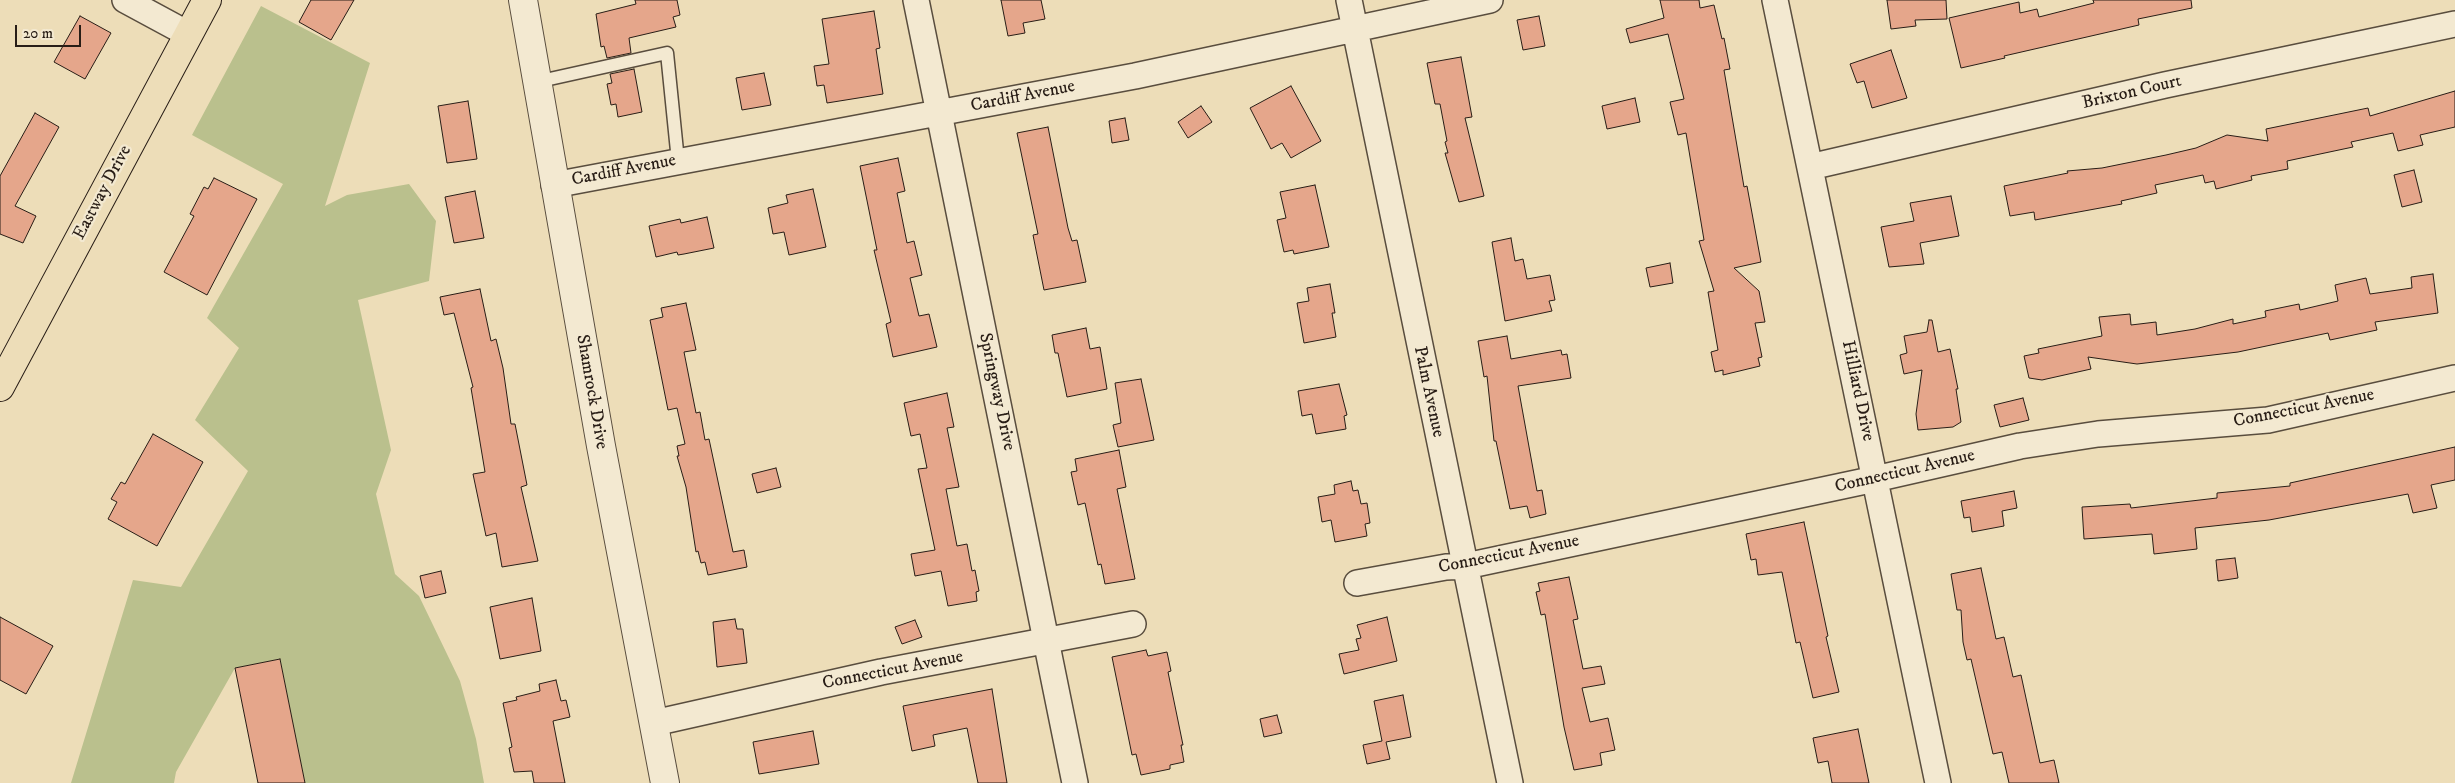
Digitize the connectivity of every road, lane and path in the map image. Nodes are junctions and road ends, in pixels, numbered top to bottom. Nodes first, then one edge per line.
1 (125, 0) edge
2 (207, 0) edge
3 (522, 0) edge
4 (916, 0) edge
5 (1349, 0) edge
6 (1490, 0) edge
7 (1775, 0) edge
8 (2455, 24) edge
9 (1355, 30) junction
10 (188, 34) junction
11 (536, 82) junction
12 (939, 114) junction
13 (678, 162) junction
14 (1810, 166) junction
15 (554, 185) junction
16 (2455, 378) edge
17 (0, 387) edge
18 (1875, 480) junction
19 (1466, 566) junction
20 (1357, 583) dead end
21 (1133, 624) dead end
22 (1047, 641) junction
23 (654, 723) junction
24 (665, 783) edge
25 (1075, 783) edge
26 (1510, 783) edge
27 (1938, 783) edge

1 - 10 street
2 - 10 main road, Eastway Drive
3 - 11 street, Shamrock Drive
4 - 12 street, Springway Drive
5 - 9 street, Palm Avenue
6 - 9 street, Cardiff Avenue
7 - 14 street, Hilliard Drive
8 - 14 street, Brixton Court
9 - 12 street, Cardiff Avenue
9 - 19 street, Palm Avenue
10 - 17 main road, Eastway Drive
11 - 13 lane
11 - 15 street, Shamrock Drive
12 - 13 street, Cardiff Avenue
12 - 22 street, Springway Drive
13 - 15 street, Cardiff Avenue
14 - 18 street, Hilliard Drive
15 - 23 street, Shamrock Drive
16 - 18 street, Connecticut Avenue
18 - 19 street, Connecticut Avenue
18 - 27 street, Hilliard Drive
19 - 20 street, Connecticut Avenue
19 - 26 street, Palm Avenue
21 - 22 street, Connecticut Avenue
22 - 23 street, Connecticut Avenue
22 - 25 street, Springway Drive
23 - 24 street, Shamrock Drive

